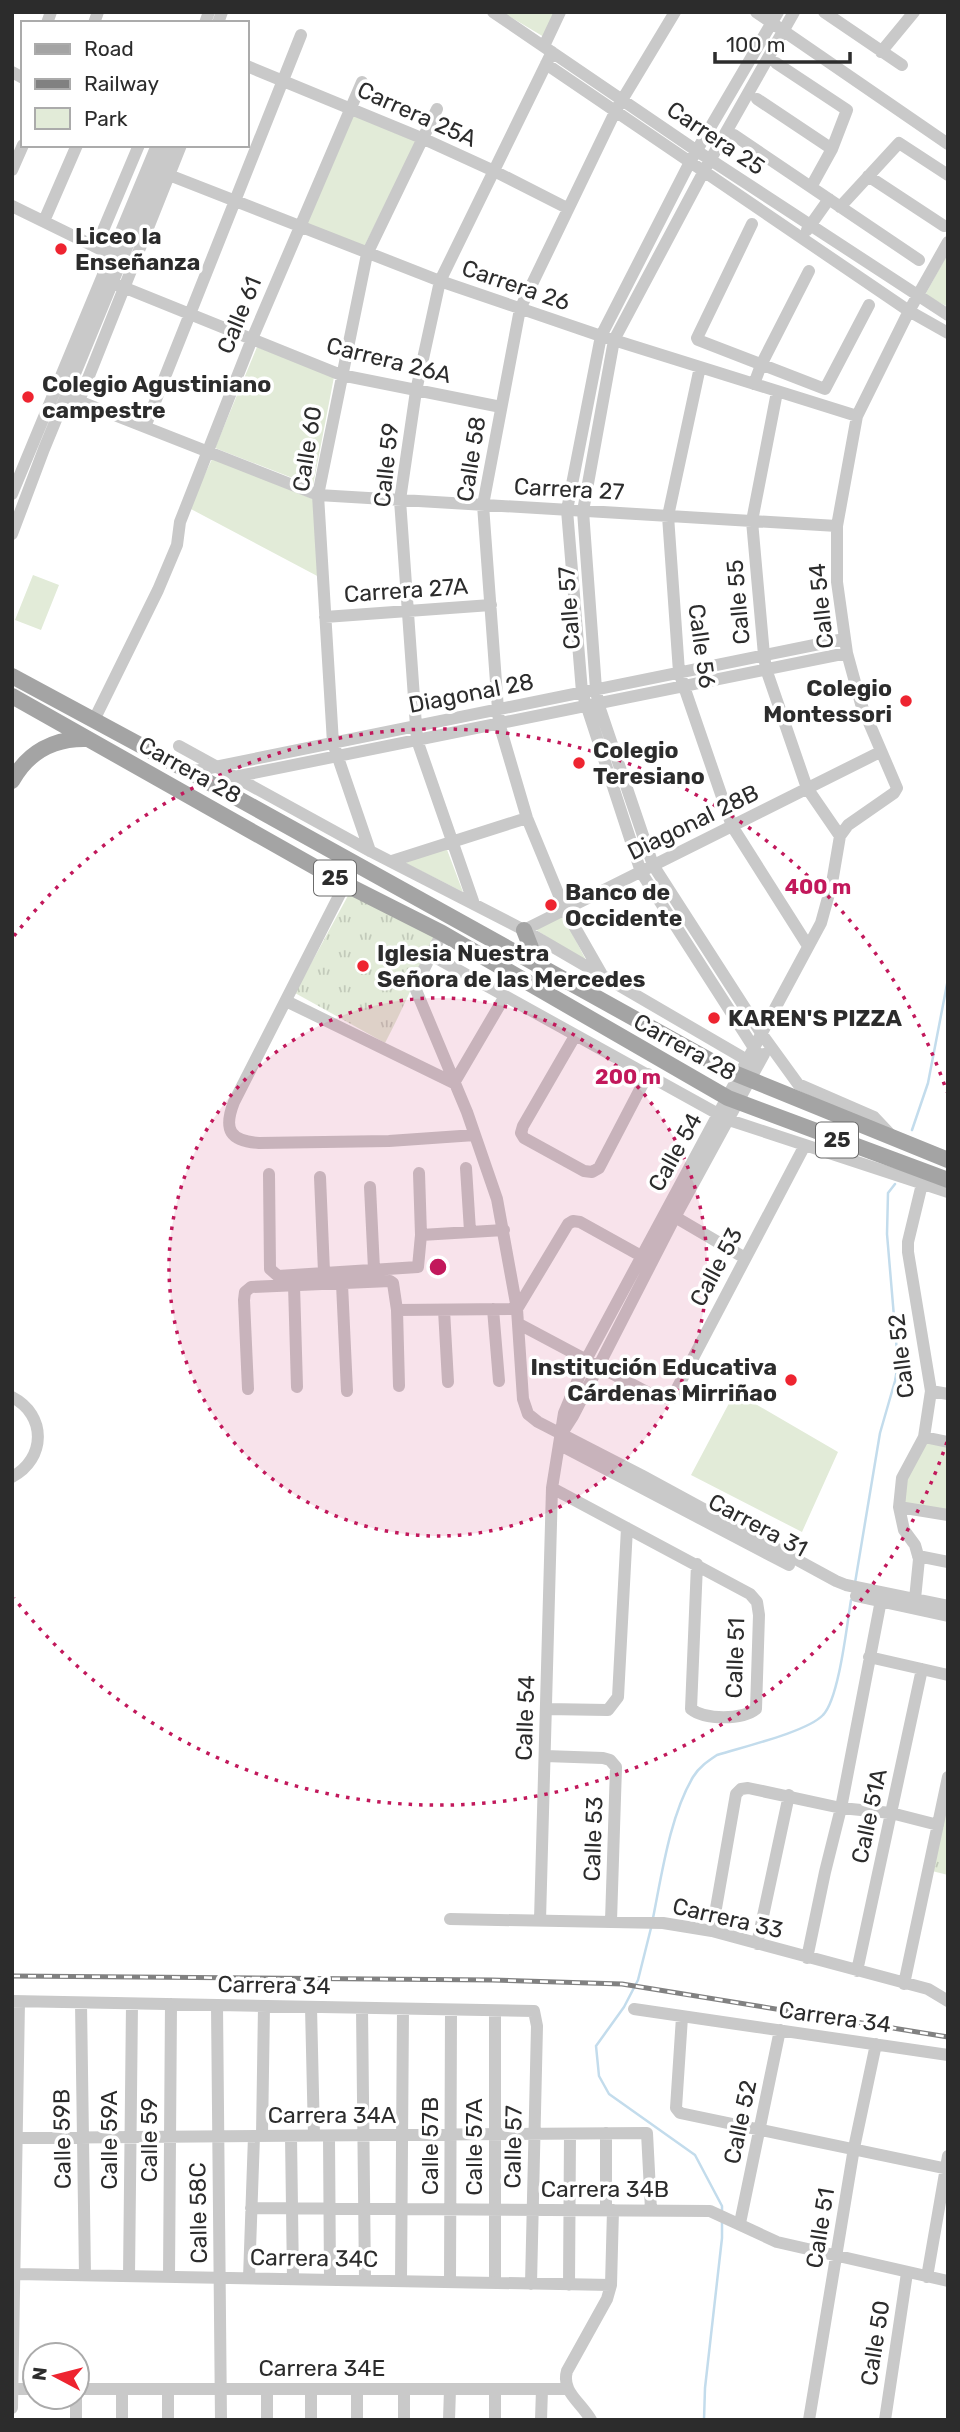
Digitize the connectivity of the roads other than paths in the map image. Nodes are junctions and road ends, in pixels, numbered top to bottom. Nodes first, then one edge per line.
1 (493, 12) edge
2 (560, 12) edge
3 (675, 12) edge
4 (756, 12) edge
5 (794, 12) edge
6 (914, 12) edge
7 (830, 14) edge
8 (775, 18) edge
9 (784, 30) junction
10 (301, 35) dead end
11 (881, 51) junction
12 (547, 54) junction
13 (776, 63) dead end
14 (902, 65) dead end
15 (248, 66) edge
16 (282, 81) junction
17 (362, 82) dead end
18 (757, 99) dead end
19 (619, 105) junction
20 (350, 107) junction
21 (437, 109) dead end
22 (734, 135) dead end
23 (424, 139) junction
24 (948, 144) edge
25 (22, 147) edge
26 (76, 147) edge
27 (138, 147) edge
28 (156, 147) edge
29 (168, 147) edge
30 (180, 147) edge
31 (832, 149) junction
32 (694, 156) junction
33 (711, 159) junction
34 (12, 170) edge
35 (494, 171) junction
36 (704, 172) junction
37 (169, 175) junction
38 (948, 175) edge
39 (868, 176) junction
40 (811, 187) junction
41 (234, 201) junction
42 (834, 203) junction
43 (12, 206) edge
44 (567, 208) junction
45 (44, 221) junction
46 (752, 224) dead end
47 (810, 225) junction
48 (944, 226) dead end
49 (299, 227) junction
50 (801, 239) junction
51 (948, 242) edge
52 (96, 247) junction
53 (367, 254) junction
54 (112, 256) junction
55 (919, 260) dead end
56 (809, 271) dead end
57 (440, 281) junction
58 (119, 285) junction
59 (917, 297) junction
60 (869, 305) dead end
61 (520, 309) junction
62 (909, 312) junction
63 (190, 314) junction
64 (948, 315) edge
65 (948, 333) edge
66 (252, 339) junction
67 (607, 339) junction
68 (761, 365) junction
69 (699, 367) junction
70 (341, 375) junction
71 (754, 384) junction
72 (416, 391) junction
73 (778, 392) junction
74 (66, 396) junction
75 (79, 401) junction
76 (501, 407) junction
77 (857, 416) junction
78 (145, 427) junction
79 (207, 451) junction
80 (12, 494) edge
81 (318, 495) junction
82 (400, 500) junction
83 (482, 505) junction
84 (568, 510) junction
85 (583, 511) junction
86 (668, 516) junction
87 (752, 521) junction
88 (837, 526) junction
89 (12, 534) edge
90 (491, 605) junction
91 (407, 611) junction
92 (325, 617) junction
93 (844, 639) junction
94 (846, 653) junction
95 (764, 655) junction
96 (766, 669) junction
97 (679, 672) junction
98 (12, 676) edge
99 (682, 686) junction
100 (596, 689) junction
101 (582, 692) junction
102 (12, 696) edge
103 (102, 704) junction
104 (592, 704) junction
105 (497, 709) junction
106 (94, 720) junction
107 (499, 723) junction
108 (416, 726) junction
109 (114, 730) junction
110 (87, 739) junction
111 (416, 740) junction
112 (179, 746) dead end
113 (334, 749) junction
114 (880, 752) junction
115 (215, 767) junction
116 (190, 772) junction
117 (234, 777) junction
118 (12, 780) edge
119 (807, 788) junction
120 (527, 818) junction
121 (732, 826) junction
122 (840, 836) junction
123 (451, 842) junction
124 (370, 850) junction
125 (392, 861) junction
126 (653, 865) junction
127 (641, 872) junction
128 (345, 884) junction
129 (473, 901) junction
130 (565, 910) junction
131 (524, 930) junction
132 (442, 933) junction
133 (808, 946) junction
134 (430, 955) junction
135 (538, 966) junction
136 (601, 973) junction
137 (505, 996) junction
138 (286, 1001) junction
139 (575, 1035) junction
140 (766, 1038) junction
141 (754, 1056) junction
142 (648, 1074) junction
143 (744, 1079) junction
144 (454, 1083) junction
145 (733, 1100) junction
146 (724, 1117) junction
147 (475, 1135) junction
148 (894, 1138) junction
149 (805, 1145) junction
150 (948, 1160) edge
151 (466, 1168) dead end
152 (419, 1173) dead end
153 (269, 1174) dead end
154 (320, 1177) dead end
155 (948, 1180) edge
156 (922, 1184) junction
157 (370, 1186) dead end
158 (948, 1192) edge
159 (671, 1214) junction
160 (503, 1230) junction
161 (470, 1231) junction
162 (421, 1235) junction
163 (745, 1258) junction
164 (647, 1260) junction
165 (374, 1269) junction
166 (324, 1272) junction
167 (342, 1284) junction
168 (293, 1285) junction
169 (493, 1309) junction
170 (517, 1309) junction
171 (397, 1310) junction
172 (444, 1310) junction
173 (519, 1324) junction
174 (592, 1362) junction
175 (499, 1381) dead end
176 (448, 1382) dead end
177 (297, 1387) dead end
178 (399, 1387) dead end
179 (248, 1389) dead end
180 (347, 1391) dead end
181 (931, 1391) junction
182 (948, 1394) edge
183 (13, 1395) edge
184 (924, 1437) junction
185 (560, 1439) junction
186 (948, 1442) edge
187 (13, 1478) edge
188 (552, 1488) junction
189 (899, 1507) junction
190 (948, 1515) edge
191 (627, 1528) junction
192 (918, 1556) junction
193 (948, 1562) edge
194 (697, 1564) junction
195 (882, 1597) junction
196 (915, 1599) junction
197 (948, 1606) edge
198 (948, 1616) edge
199 (869, 1657) junction
200 (922, 1669) junction
201 (948, 1675) edge
202 (546, 1709) junction
203 (545, 1756) junction
204 (948, 1777) edge
205 (789, 1795) junction
206 (841, 1808) junction
207 (891, 1813) junction
208 (938, 1825) junction
209 (450, 1919) dead end
210 (540, 1920) junction
211 (611, 1921) junction
212 (712, 1931) junction
213 (757, 1944) junction
214 (807, 1958) junction
215 (857, 1971) junction
216 (904, 1984) junction
217 (16, 2001) edge
218 (948, 2001) edge
219 (81, 2003) junction
220 (132, 2004) junction
221 (171, 2004) junction
222 (216, 2005) junction
223 (264, 2006) junction
224 (311, 2007) junction
225 (362, 2008) junction
226 (403, 2009) junction
227 (634, 2009) dead end
228 (451, 2010) junction
229 (495, 2011) junction
230 (534, 2011) joint
231 (682, 2017) junction
232 (780, 2030) junction
233 (876, 2044) junction
234 (948, 2055) edge
235 (761, 2129) junction
236 (606, 2133) junction
237 (495, 2134) junction
238 (534, 2134) junction
239 (570, 2134) junction
240 (364, 2135) junction
241 (402, 2135) junction
242 (451, 2135) junction
243 (218, 2136) junction
244 (258, 2136) junction
245 (291, 2136) junction
246 (314, 2136) junction
247 (329, 2136) junction
248 (83, 2137) junction
249 (130, 2137) junction
250 (170, 2137) junction
251 (18, 2138) junction
252 (854, 2148) junction
253 (947, 2164) edge
254 (251, 2208) junction
255 (292, 2208) junction
256 (329, 2208) junction
257 (364, 2208) junction
258 (402, 2209) junction
259 (450, 2209) junction
260 (495, 2209) junction
261 (532, 2210) junction
262 (569, 2210) junction
263 (609, 2210) junction
264 (651, 2210) junction
265 (740, 2223) junction
266 (837, 2256) junction
267 (908, 2273) junction
268 (16, 2274) junction
269 (85, 2275) junction
270 (129, 2276) junction
271 (169, 2277) junction
272 (927, 2277) junction
273 (219, 2278) junction
274 (249, 2278) junction
275 (293, 2279) junction
276 (330, 2280) junction
277 (365, 2280) junction
278 (401, 2281) junction
279 (948, 2281) edge
280 (450, 2282) junction
281 (495, 2283) junction
282 (531, 2284) junction
283 (569, 2285) junction
284 (611, 2285) junction
285 (13, 2389) edge
286 (91, 2389) edge
287 (122, 2389) junction
288 (168, 2389) junction
289 (220, 2389) junction
290 (267, 2389) junction
291 (311, 2389) junction
292 (357, 2389) junction
293 (404, 2389) junction
294 (450, 2389) junction
295 (495, 2389) junction
296 (542, 2389) junction
297 (567, 2389) junction
298 (12, 2408) edge
299 (122, 2420) edge
300 (168, 2420) edge
301 (221, 2420) edge
302 (267, 2420) edge
303 (311, 2420) edge
304 (357, 2420) edge
305 (404, 2420) edge
306 (449, 2420) edge
307 (495, 2420) edge
308 (541, 2420) edge
309 (591, 2420) edge
310 (809, 2420) edge
311 (884, 2420) edge

1 - 12 street, Carrera 25
2 - 12 street, Calle 59
3 - 19 street, Calle 58
4 - 8 street
5 - 9 street, Calle 57
6 - 11 street
7 - 11 street
8 - 9 street
8 - 32 street, Calle 57
9 - 24 street
9 - 33 street, Calle 57
10 - 16 street
11 - 14 street
12 - 19 street, Carrera 25
12 - 35 street, Calle 59
13 - 31 street
15 - 16 street, Carrera 25A
16 - 20 street, Carrera 25A
16 - 41 street
17 - 20 street, Calle 61
18 - 31 street
19 - 32 street, Carrera 25
19 - 44 street, Calle 58
20 - 23 street, Carrera 25A
20 - 49 street, Calle 61
21 - 23 street, Calle 60
22 - 40 street
23 - 35 street, Carrera 25A
23 - 53 street, Calle 60
25 - 34 street
26 - 45 street
27 - 52 street
28 - 54 street
29 - 58 street
30 - 37 street
31 - 40 street
32 - 33 street, Carrera 25
32 - 36 street, Carrera 25
32 - 67 street, Calle 57
33 - 36 street, Calle 57
33 - 47 street, Carrera 25
35 - 44 street, Carrera 25A
35 - 57 street, Calle 59
36 - 50 street, Carrera 25
36 - 67 street, Calle 57
37 - 41 street, Carrera 26
37 - 58 street
38 - 39 street
39 - 42 street
39 - 48 street
40 - 42 street
41 - 49 street, Carrera 26
41 - 63 street
42 - 47 street
42 - 55 street
43 - 45 street
44 - 61 street, Calle 58
45 - 52 street
46 - 68 street
47 - 50 street
47 - 59 street, Carrera 25
49 - 53 street, Carrera 26
49 - 66 street, Calle 61
50 - 62 street, Carrera 25
51 - 59 street, Calle 54
52 - 54 street
53 - 57 street, Carrera 26
53 - 70 street, Calle 60
54 - 80 street
56 - 68 street
57 - 61 street, Carrera 26
57 - 72 street, Calle 59
58 - 63 street, Carrera 26A
58 - 74 street
58 - 75 street
59 - 62 street, Calle 54
59 - 64 street, Carrera 25
60 - 68 street
61 - 67 street, Carrera 26
61 - 76 street, Calle 58
62 - 65 street, Carrera 25
62 - 77 street, Calle 54
63 - 66 street, Carrera 26A
63 - 78 street
66 - 70 street, Carrera 26A
66 - 79 street, Calle 61
67 - 69 street, Carrera 26
67 - 84 street, Calle 57
67 - 85 street, Calle 57
68 - 71 street
69 - 71 street, Carrera 26
69 - 86 street, Calle 56
70 - 72 street, Carrera 26A
70 - 81 street, Calle 60
71 - 73 street, Carrera 26
72 - 76 street, Carrera 26A
72 - 82 street, Calle 59
73 - 77 street, Carrera 26
73 - 87 street, Calle 55
74 - 75 street, Carrera 27
74 - 89 street
75 - 78 street, Carrera 27
76 - 83 street, Calle 58
77 - 88 street, Calle 54
78 - 79 street, Carrera 27
79 - 81 street, Carrera 27
79 - 103 street, Calle 61
81 - 82 street, Carrera 27
81 - 92 street, Calle 60
82 - 83 street, Carrera 27
82 - 91 street, Calle 59
83 - 84 street, Carrera 27
83 - 90 street, Calle 58
84 - 85 street, Carrera 27
84 - 101 street, Calle 57
85 - 86 street, Carrera 27
85 - 100 street, Calle 57
86 - 87 street, Carrera 27
86 - 97 street, Calle 56
87 - 88 street, Carrera 27
87 - 95 street, Calle 55
88 - 93 street, Calle 54
90 - 91 street, Carrera 27A
90 - 105 street, Calle 58
91 - 92 street, Carrera 27A
91 - 108 street, Calle 59
92 - 113 street, Calle 60
93 - 94 street, Calle 54
93 - 95 street, Diagonal 28
94 - 96 street, Diagonal 28
94 - 114 street, Calle 54
95 - 96 street, Calle 55
95 - 97 street, Diagonal 28
96 - 99 street, Diagonal 28
96 - 119 street, Calle 55
97 - 99 street, Calle 56
97 - 100 street, Diagonal 28
98 - 106 main road, Carrera 28 / 25
99 - 104 street, Diagonal 28
99 - 121 street, Calle 56
100 - 101 street, Diagonal 28
100 - 104 street, Calle 57
101 - 104 street, Calle 57
101 - 105 street, Diagonal 28
102 - 110 main road, Carrera 28 / 25
103 - 106 street, Calle 61
103 - 109 street
104 - 107 street, Diagonal 28
104 - 126 street, Calle 57
104 - 127 street, Calle 57
105 - 107 street, Calle 58
105 - 108 street, Diagonal 28
106 - 109 main road, Carrera 28 / 25
107 - 111 street, Diagonal 28
107 - 120 street, Calle 58
108 - 111 street, Calle 59
108 - 113 street, Diagonal 28
109 - 116 main road, Carrera 28 / 25
110 - 118 main road
110 - 128 main road, Carrera 28 / 25
111 - 113 street, Diagonal 28
111 - 123 street, Calle 59
112 - 115 street, Carrera 28
113 - 115 street, Diagonal 28
113 - 117 street, Diagonal 28
113 - 124 street, Calle 60
114 - 119 street, Diagonal 28B
114 - 122 street, Calle 54
115 - 116 street, Diagonal 28
115 - 117 street, Carrera 28
116 - 135 main road, Carrera 28 / 25
117 - 124 street, Carrera 28
119 - 121 street, Diagonal 28B
119 - 122 street, Calle 55
120 - 123 street
120 - 130 street, Calle 58
121 - 126 street, Diagonal 28B
121 - 133 street, Calle 56
122 - 133 street, Calle 54
123 - 125 street
123 - 129 street, Calle 59
124 - 125 street, Carrera 28
125 - 129 street, Carrera 28
126 - 127 street, Diagonal 28B
126 - 140 street, Calle 57
127 - 130 street, Diagonal 28B
127 - 141 street, Calle 57
128 - 132 main road, Carrera 28 / 25
128 - 138 street
129 - 131 street, Carrera 28
130 - 131 street, Diagonal 28B
130 - 136 street, Calle 58
131 - 135 main road
131 - 136 street, Carrera 28
132 - 134 street
132 - 145 main road, Carrera 28 / 25
133 - 140 street, Calle 54
134 - 137 street, Carrera 28
134 - 144 street
135 - 143 main road, Carrera 28 / 25
136 - 141 street, Carrera 28
137 - 139 street, Carrera 28
137 - 144 street
138 - 144 street
138 - 147 street
139 - 142 street, Carrera 28
139 - 142 street
140 - 141 street, Calle 54
140 - 148 street, Calle 57
141 - 143 street, Calle 54
142 - 146 street, Carrera 28
143 - 145 street, Calle 54
143 - 148 main road, Carrera 28 / 25
144 - 147 street
145 - 146 street, Calle 54
145 - 155 main road, Carrera 28 / 25
146 - 149 street, Carrera 28
146 - 159 street, Calle 54
147 - 160 street
148 - 150 main road, Carrera 28 / 25
149 - 156 street, Carrera 28
149 - 163 street, Calle 53
151 - 161 street
152 - 162 street
153 - 166 street
154 - 166 street
156 - 158 street, Carrera 28
156 - 181 street, Calle 52
157 - 165 street
159 - 163 street
159 - 164 street, Calle 54
160 - 161 street
160 - 170 street
161 - 162 street
162 - 165 street
163 - 174 street, Calle 53
164 - 170 street
164 - 174 street, Calle 54
165 - 166 street
167 - 168 street
167 - 171 street
167 - 180 street
168 - 177 street
168 - 179 street
169 - 170 street
169 - 172 street
169 - 175 street
170 - 173 street
171 - 172 street
171 - 178 street
172 - 176 street
173 - 174 street
173 - 185 street, Carrera 31
174 - 185 street, Calle 54
181 - 182 street
181 - 184 street, Calle 52
183 - 187 street
184 - 186 street
184 - 189 street, Calle 52
185 - 188 street, Calle 54
185 - 195 street, Carrera 31
188 - 191 street
188 - 202 street, Calle 54
189 - 190 street
189 - 192 street, Calle 52
191 - 194 street
191 - 202 street
192 - 193 street
192 - 196 street, Calle 52
194 - 194 street, Calle 51
195 - 196 street, Carrera 31
195 - 198 street, Carrera 31
195 - 199 street
196 - 197 street, Carrera 31
199 - 200 street
199 - 206 street
200 - 201 street
200 - 207 street, Calle 51A
202 - 203 street, Calle 54
203 - 210 street, Calle 54
203 - 211 street, Calle 53
204 - 208 street
205 - 206 street
205 - 212 street
205 - 213 street
206 - 207 street
206 - 214 street
207 - 208 street
207 - 215 street, Calle 51A
208 - 216 street
209 - 210 street, Carrera 33
210 - 211 street, Carrera 33
211 - 212 street, Carrera 33
212 - 213 street, Carrera 33
213 - 214 street, Carrera 33
214 - 215 street, Carrera 33
215 - 216 street, Carrera 33
216 - 218 street, Carrera 33
217 - 219 street, Carrera 34
217 - 251 street
219 - 220 street, Carrera 34
219 - 248 street, Calle 59B
220 - 221 street, Carrera 34
220 - 249 street, Calle 59A
221 - 222 street, Carrera 34
221 - 250 street, Calle 59
222 - 223 street, Carrera 34
222 - 243 street, Calle 58C
223 - 224 street, Carrera 34
223 - 244 street
224 - 225 street, Carrera 34
224 - 246 street
225 - 226 street, Carrera 34
225 - 240 street
226 - 228 street, Carrera 34
226 - 241 street
227 - 231 street, Carrera 34
228 - 229 street, Carrera 34
228 - 242 street, Calle 57B
229 - 230 street, Carrera 34
229 - 237 street, Calle 57A
230 - 238 street, Calle 57
231 - 232 street, Carrera 34
231 - 235 street
232 - 233 street, Carrera 34
232 - 235 street, Calle 52
233 - 234 street, Carrera 34
233 - 252 street, Calle 51
235 - 252 street
235 - 265 street, Calle 52
236 - 239 street, Carrera 34A
236 - 263 street
236 - 264 street, Carrera 34A
237 - 238 street, Carrera 34A
237 - 242 street, Carrera 34A
237 - 260 street, Calle 57A
238 - 239 street, Carrera 34A
238 - 261 street, Calle 57
239 - 262 street
240 - 241 street, Carrera 34A
240 - 247 street, Carrera 34A
240 - 257 street
241 - 242 street, Carrera 34A
241 - 258 street
242 - 259 street, Calle 57B
243 - 244 street, Carrera 34A
243 - 250 street, Carrera 34A
243 - 273 street, Calle 58C
244 - 245 street, Carrera 34A
244 - 254 street
245 - 246 street, Carrera 34A
245 - 255 street
246 - 247 street, Carrera 34A
247 - 256 street
248 - 249 street, Carrera 34A
248 - 251 street, Carrera 34A
248 - 269 street, Calle 59B
249 - 250 street, Carrera 34A
249 - 270 street, Calle 59A
250 - 271 street, Calle 59
251 - 268 street
252 - 253 street
252 - 266 street, Calle 51
253 - 272 street
254 - 255 street, Carrera 34B
254 - 274 street
255 - 256 street, Carrera 34B
255 - 275 street
256 - 257 street, Carrera 34B
256 - 276 street
257 - 258 street, Carrera 34B
257 - 277 street
258 - 259 street, Carrera 34B
258 - 278 street
259 - 260 street, Carrera 34B
259 - 280 street, Calle 57B
260 - 261 street, Carrera 34B
260 - 281 street, Calle 57A
261 - 262 street, Carrera 34B
261 - 282 street, Calle 57
262 - 263 street, Carrera 34B
262 - 283 street
263 - 264 street, Carrera 34B
263 - 284 street
264 - 265 street, Carrera 34B
265 - 266 street, Carrera 34B
266 - 267 street, Carrera 34B
266 - 310 street, Calle 51
267 - 272 street, Carrera 34B
267 - 311 street, Calle 50
268 - 269 street, Carrera 34C
268 - 285 street
269 - 270 street, Carrera 34C
270 - 271 street, Carrera 34C
271 - 273 street, Carrera 34C
272 - 279 street, Carrera 34B
273 - 274 street, Carrera 34C
273 - 289 street, Calle 58C
274 - 275 street, Carrera 34C
275 - 276 street, Carrera 34C
276 - 277 street, Carrera 34C
277 - 278 street, Carrera 34C
278 - 280 street, Carrera 34C
280 - 281 street, Carrera 34C
281 - 282 street, Carrera 34C
282 - 283 street, Carrera 34C
283 - 284 street, Carrera 34C
284 - 297 street
285 - 298 street
286 - 287 street, Carrera 34E
287 - 288 street, Carrera 34E
287 - 299 street
288 - 289 street, Carrera 34E
288 - 300 street
289 - 290 street, Carrera 34E
289 - 301 street, Calle 58C
290 - 291 street, Carrera 34E
290 - 302 street
291 - 292 street, Carrera 34E
291 - 303 street
292 - 293 street, Carrera 34E
292 - 304 street
293 - 294 street, Carrera 34E
293 - 305 street
294 - 295 street, Carrera 34E
294 - 306 street
295 - 296 street, Carrera 34E
295 - 307 street
296 - 297 street, Carrera 34E
296 - 308 street
297 - 309 street

